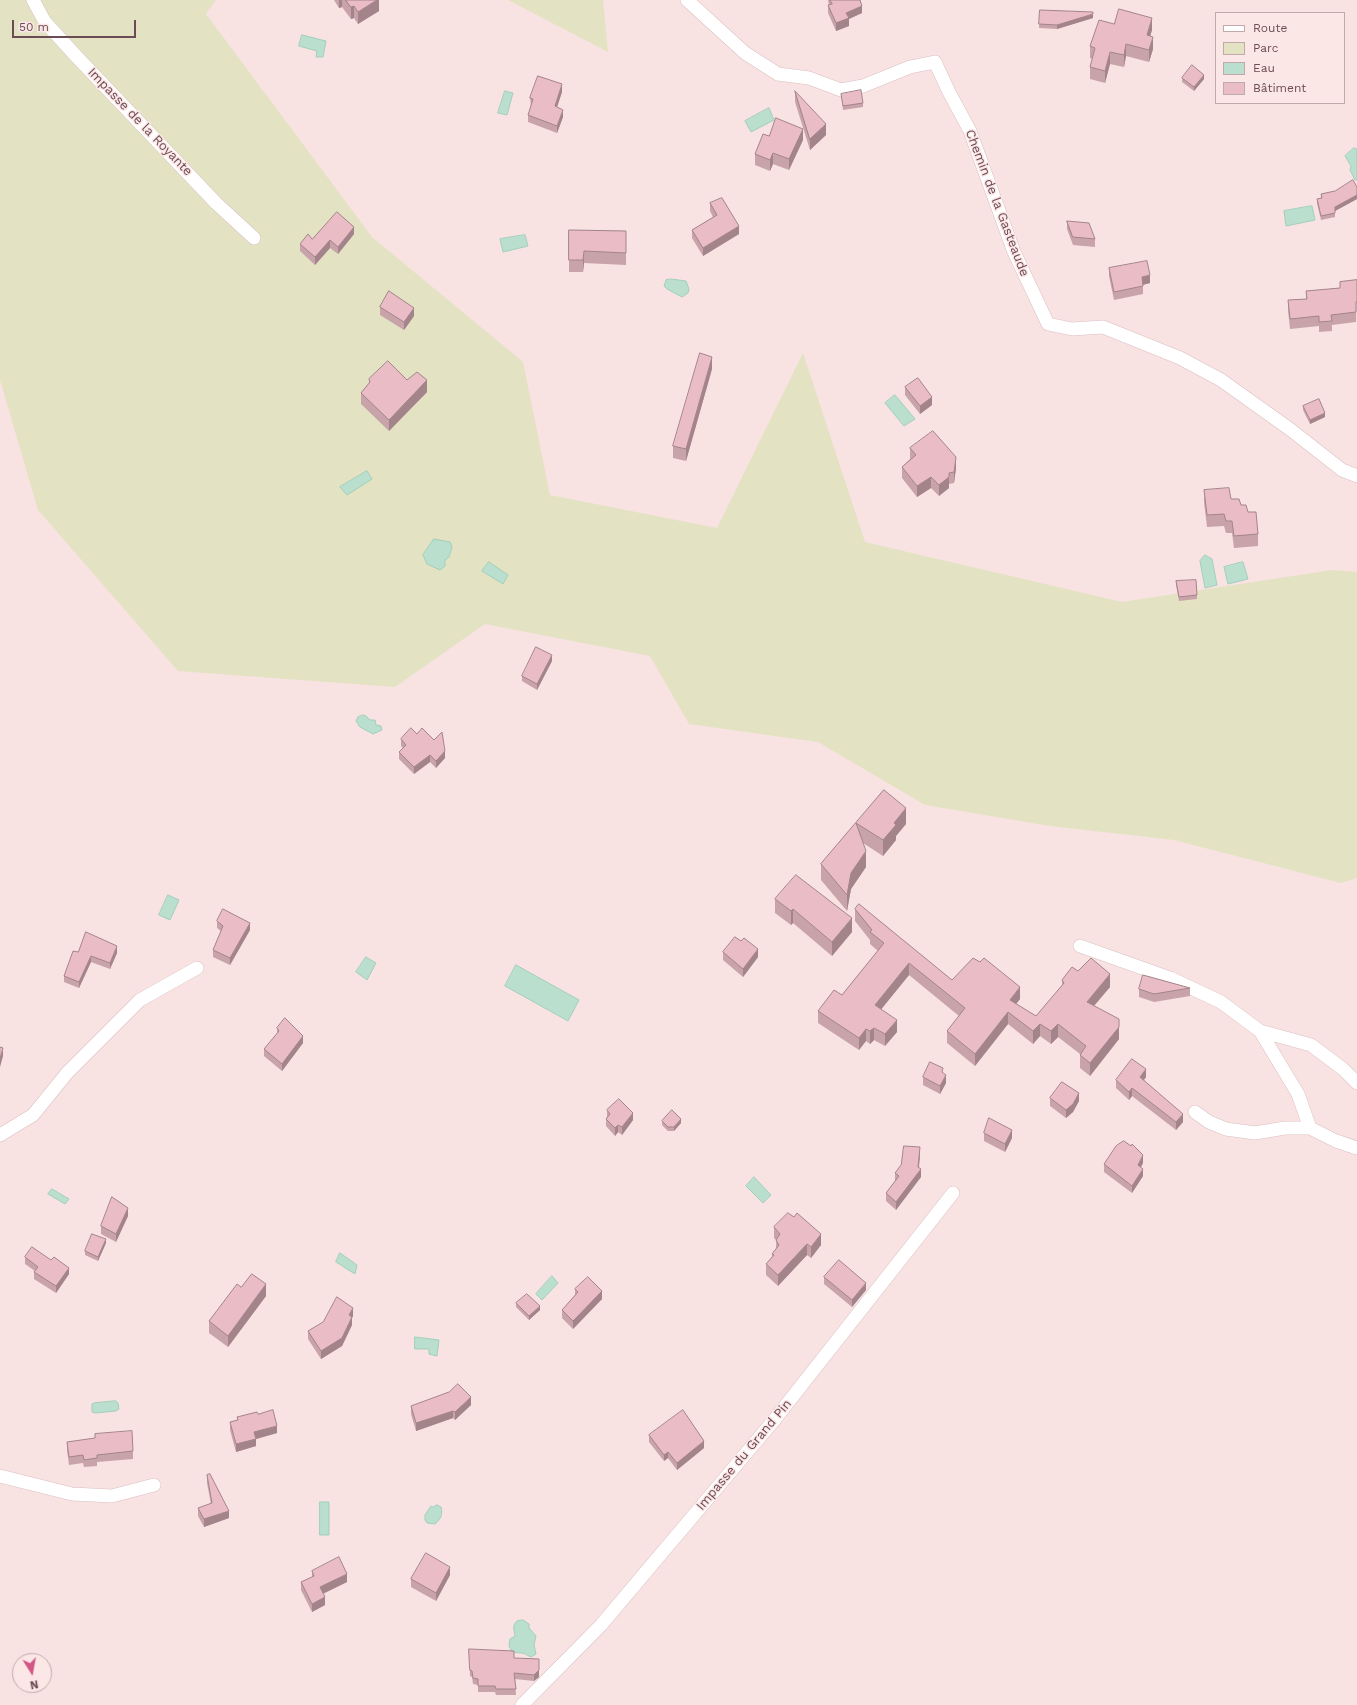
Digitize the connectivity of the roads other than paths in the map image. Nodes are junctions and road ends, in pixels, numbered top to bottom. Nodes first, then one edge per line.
1 (33, 0) edge
2 (687, 0) edge
3 (254, 238) dead end
4 (1357, 476) edge
5 (1080, 946) dead end
6 (197, 968) dead end
7 (1260, 1031) junction
8 (1357, 1083) edge
9 (1195, 1112) dead end
10 (1310, 1128) junction
11 (0, 1135) edge
12 (1357, 1148) edge
13 (953, 1193) dead end
14 (0, 1476) edge
15 (154, 1485) dead end
16 (522, 1705) edge

1 - 3 street, Impasse de la Royante
2 - 4 street, Chemin de la Gasteaude
5 - 7 street
6 - 11 street
7 - 8 street
7 - 10 street
9 - 10 street
10 - 12 street
13 - 16 street, Impasse du Grand Pin
14 - 15 street

